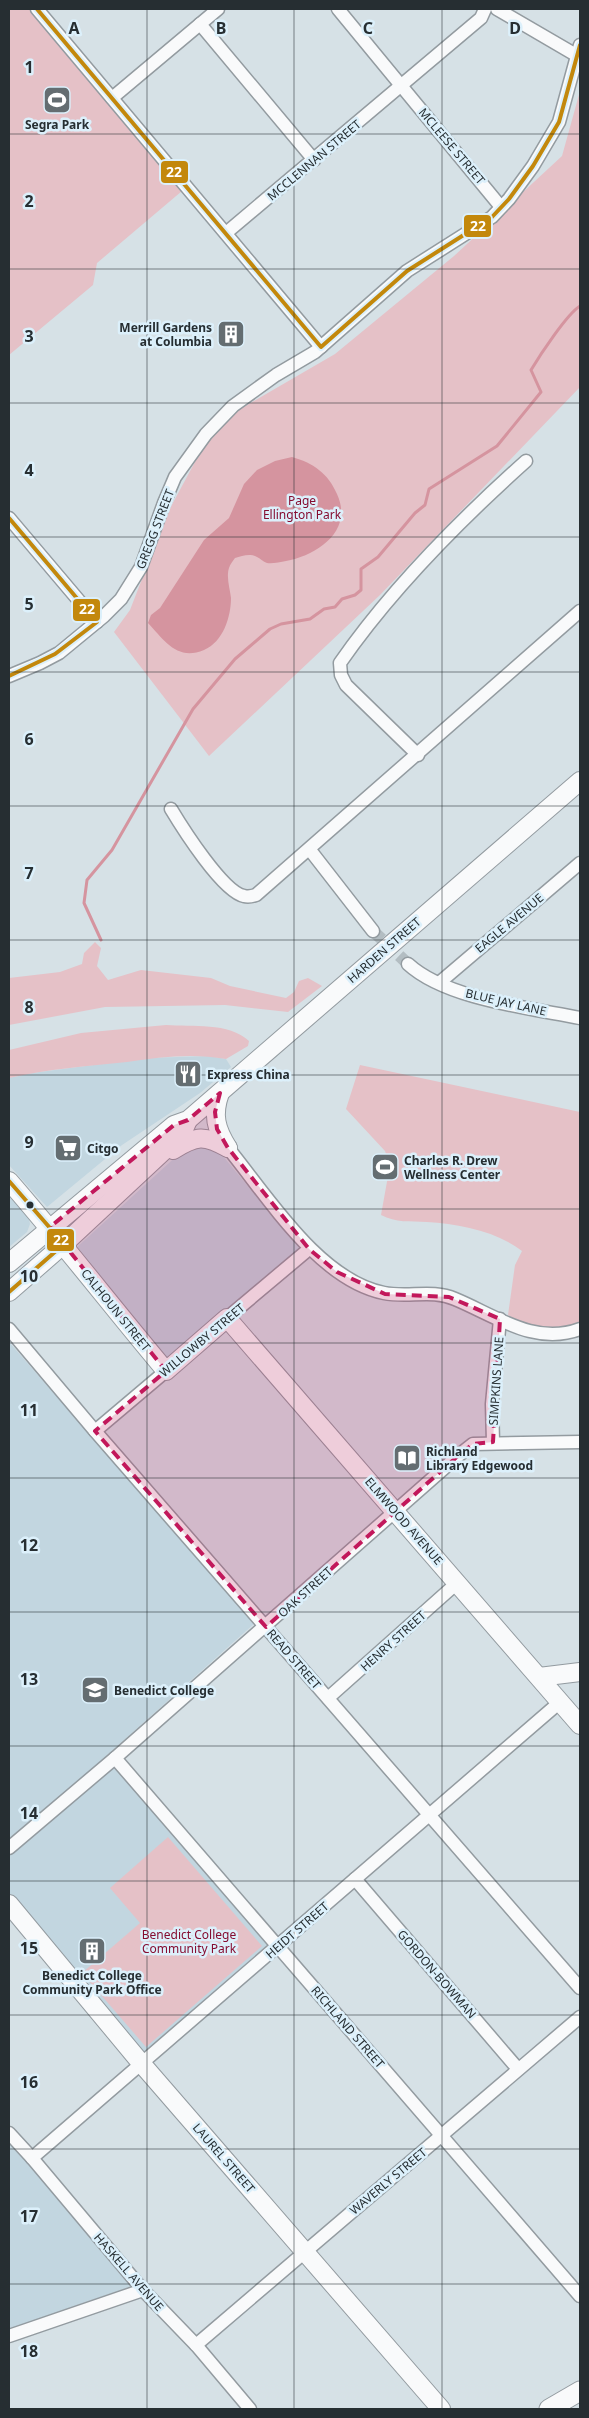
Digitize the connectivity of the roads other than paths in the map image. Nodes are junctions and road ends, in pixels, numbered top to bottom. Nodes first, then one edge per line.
1 (37, 9) edge
2 (218, 9) edge
3 (338, 9) edge
4 (485, 9) edge
5 (497, 9) edge
6 (200, 24) junction
7 (578, 50) edge
8 (402, 85) junction
9 (112, 98) junction
10 (314, 160) junction
11 (501, 207) junction
12 (226, 233) junction
13 (322, 347) junction
14 (526, 460) dead end
15 (9, 518) edge
16 (580, 610) edge
17 (97, 622) junction
18 (9, 676) edge
19 (418, 755) junction
20 (580, 781) edge
21 (171, 809) dead end
22 (310, 850) junction
23 (580, 863) edge
24 (373, 931) tunnel mouth
25 (408, 964) tunnel mouth
26 (438, 983) junction
27 (580, 1018) edge
28 (220, 1093) junction
29 (188, 1120) junction
30 (228, 1148) junction
31 (147, 1166) junction
32 (9, 1181) edge
33 (50, 1227) junction
34 (64, 1244) junction
35 (309, 1249) junction
36 (9, 1263) edge
37 (9, 1292) edge
38 (227, 1318) junction
39 (500, 1319) junction
40 (9, 1328) edge
41 (580, 1329) edge
42 (166, 1371) junction
43 (95, 1431) junction
44 (493, 1442) junction
45 (580, 1442) edge
46 (395, 1511) junction
47 (457, 1583) junction
48 (266, 1627) junction
49 (580, 1672) edge
50 (539, 1677) junction
51 (328, 1698) junction
52 (560, 1702) junction
53 (580, 1725) edge
54 (115, 1758) junction
55 (429, 1814) junction
56 (9, 1848) edge
57 (355, 1879) junction
58 (9, 1904) edge
59 (278, 1947) junction
60 (580, 1988) edge
61 (580, 2017) edge
62 (141, 2063) junction
63 (518, 2069) junction
64 (442, 2136) junction
65 (11, 2141) edge
66 (32, 2158) junction
67 (304, 2250) junction
68 (143, 2290) junction
69 (580, 2296) edge
70 (9, 2336) edge
71 (196, 2345) junction
72 (422, 2388) junction
73 (580, 2391) edge
74 (250, 2409) edge
75 (424, 2409) edge
76 (441, 2409) edge
77 (550, 2409) edge

1 - 9 street
2 - 6 street
3 - 8 street, MCLEESE STREET
4 - 8 street, MCCLENNAN STREET
5 - 7 street
6 - 9 street
6 - 10 street
7 - 11 street, GREGG STREET
8 - 10 street, MCCLENNAN STREET
8 - 11 street, MCLEESE STREET
9 - 12 street
10 - 12 street, MCCLENNAN STREET
11 - 13 street, GREGG STREET
12 - 13 street
13 - 17 street, GREGG STREET
14 - 19 street
15 - 17 street
16 - 19 street
17 - 18 street, GREGG STREET
19 - 22 street
20 - 28 street, HARDEN STREET
21 - 22 street
22 - 24 street
23 - 26 street, EAGLE AVENUE
25 - 26 street, BLUE JAY LANE
26 - 27 street, BLUE JAY LANE
28 - 29 street, HARDEN STREET
28 - 30 street
29 - 31 street, HARDEN STREET
29 - 33 street, HARDEN STREET
30 - 31 street
30 - 35 street
31 - 34 street, HARDEN STREET
32 - 33 street, CALHOUN STREET
33 - 34 street, CALHOUN STREET
33 - 36 street, HARDEN STREET
34 - 37 street, HARDEN STREET
34 - 42 street, CALHOUN STREET
35 - 38 street, WILLOWBY STREET
35 - 39 street
38 - 42 street, WILLOWBY STREET
38 - 46 street, ELMWOOD AVENUE
39 - 41 street
39 - 44 street, SIMPKINS LANE
40 - 43 street, READ STREET
42 - 43 street, WILLOWBY STREET
43 - 48 street, READ STREET
44 - 45 street, OAK STREET
44 - 46 street, OAK STREET
46 - 47 street, ELMWOOD AVENUE
46 - 48 street, OAK STREET
47 - 50 street, ELMWOOD AVENUE
47 - 51 street, HENRY STREET
48 - 51 street, READ STREET
48 - 54 street, OAK STREET
49 - 50 street
50 - 52 street, ELMWOOD AVENUE
51 - 55 street, READ STREET
52 - 53 street, ELMWOOD AVENUE
52 - 55 street, HEIDT STREET
54 - 56 street, OAK STREET
54 - 59 street, RICHLAND STREET
55 - 57 street, HEIDT STREET
55 - 60 street, READ STREET
57 - 59 street, HEIDT STREET
57 - 63 street, GORDON-BOWMAN
58 - 62 street, LAUREL STREET
59 - 62 street, HEIDT STREET
59 - 64 street, RICHLAND STREET
61 - 63 street, WAVERLY STREET
62 - 66 street, HEIDT STREET
62 - 67 street, LAUREL STREET
63 - 64 street, WAVERLY STREET
64 - 67 street, WAVERLY STREET
64 - 69 street, RICHLAND STREET
65 - 66 street, HASKELL AVENUE
66 - 68 street, HASKELL AVENUE
67 - 71 street, WAVERLY STREET
67 - 72 street, LAUREL STREET
68 - 70 street
68 - 71 street, HASKELL AVENUE
71 - 74 street, HASKELL AVENUE
72 - 75 street
72 - 76 street, LAUREL STREET
73 - 77 main road

